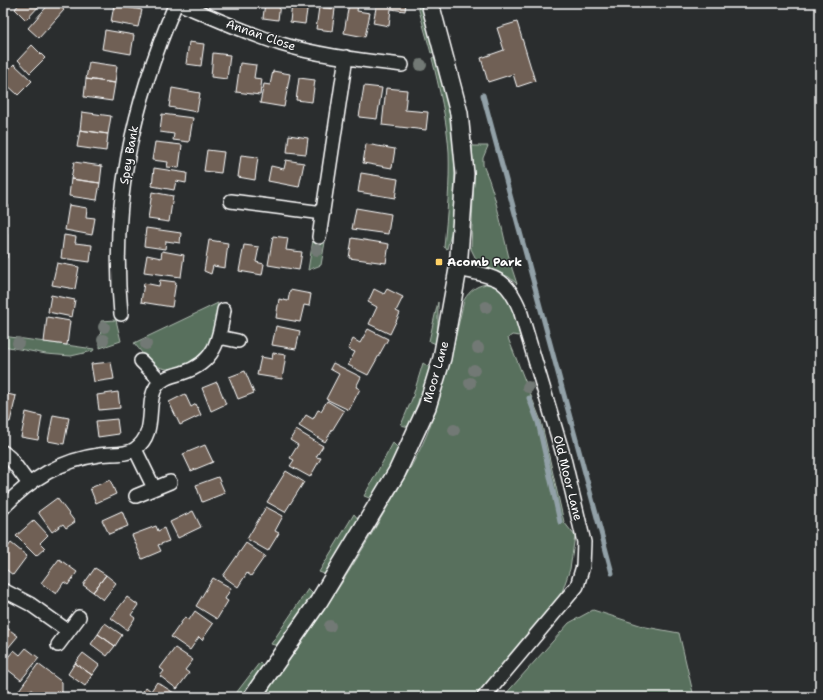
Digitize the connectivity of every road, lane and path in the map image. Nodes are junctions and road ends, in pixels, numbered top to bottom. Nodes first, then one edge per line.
1 (177, 3) edge
2 (430, 3) edge
3 (346, 57) junction
4 (402, 65) dead end
5 (231, 201) dead end
6 (323, 213) junction
7 (319, 237) dead end
8 (458, 269) junction
9 (224, 310) dead end
10 (121, 314) dead end
11 (219, 337) junction
12 (238, 341) dead end
13 (141, 361) dead end
14 (161, 381) junction
15 (135, 449) junction
16 (3, 452) edge
17 (170, 482) dead end
18 (29, 484) junction
19 (154, 488) junction
20 (136, 496) dead end
21 (3, 508) edge
22 (3, 590) edge
23 (79, 617) dead end
24 (68, 631) junction
25 (58, 645) dead end
26 (252, 697) edge
27 (484, 697) edge

1 - 3 street, Annan Close
1 - 10 street, Spey Bank
2 - 8 street, Moor Lane
3 - 4 street, Annan Close
3 - 6 street
5 - 6 street
6 - 7 street
8 - 26 street, Moor Lane
8 - 27 street, Old Moor Lane
9 - 11 street
11 - 12 street
11 - 14 street
13 - 14 street
14 - 15 street
15 - 18 street
15 - 19 street
16 - 18 street
17 - 19 street
18 - 21 street
19 - 20 street
22 - 24 street
23 - 24 street
24 - 25 street

